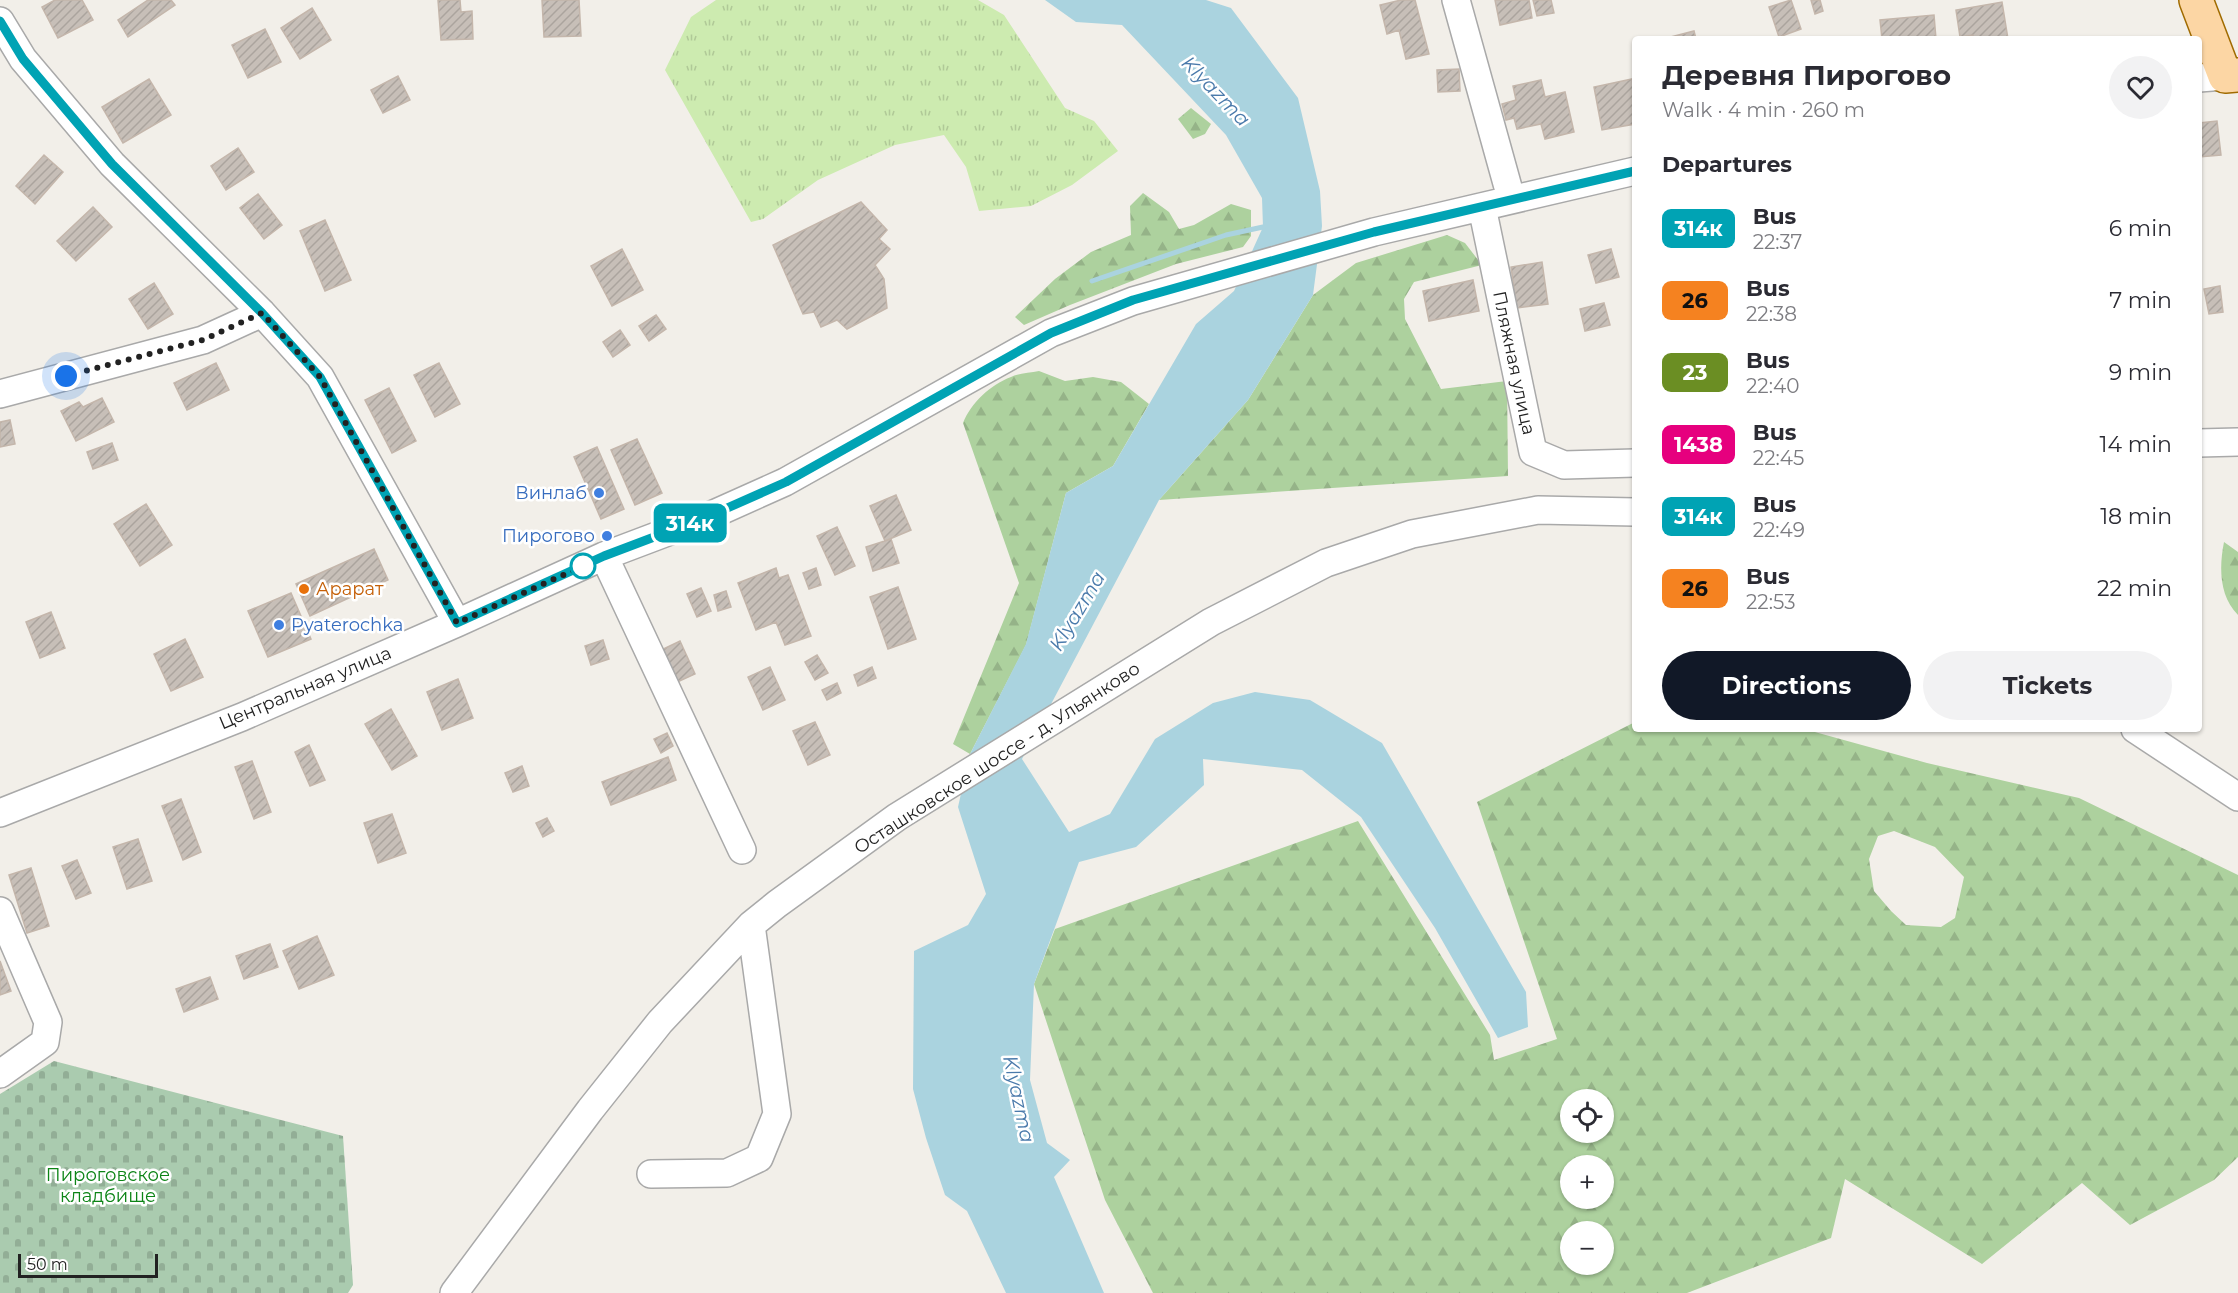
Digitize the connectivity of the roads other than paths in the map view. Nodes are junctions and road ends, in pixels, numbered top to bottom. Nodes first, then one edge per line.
1 (1455, 0) edge
2 (2196, 0) edge
3 (0, 21) edge
4 (2221, 76) edge
5 (1632, 172) edge
6 (1511, 198) junction
7 (1482, 207) junction
8 (262, 313) junction
9 (0, 394) edge
10 (2238, 442) edge
11 (2202, 443) edge
12 (1632, 463) edge
13 (1632, 513) edge
14 (604, 556) junction
15 (457, 623) junction
16 (2140, 732) edge
17 (2238, 796) edge
18 (0, 813) edge
19 (742, 850) dead end
20 (0, 911) edge
21 (751, 925) junction
22 (0, 1074) edge
23 (651, 1174) dead end
24 (454, 1293) edge

1 - 6 street
2 - 4 main road
3 - 8 street
5 - 6 street
6 - 7 street
7 - 12 street, Пляжная улица
7 - 14 street, Центральная улица
8 - 9 street
8 - 15 street
10 - 11 street
13 - 21 street, Осташковское шоссе - д. Ульянково
14 - 15 street, Центральная улица
14 - 19 street
15 - 18 street, Центральная улица
16 - 17 street
20 - 22 street
21 - 23 street
21 - 24 street, Осташковское шоссе - д. Ульянково

